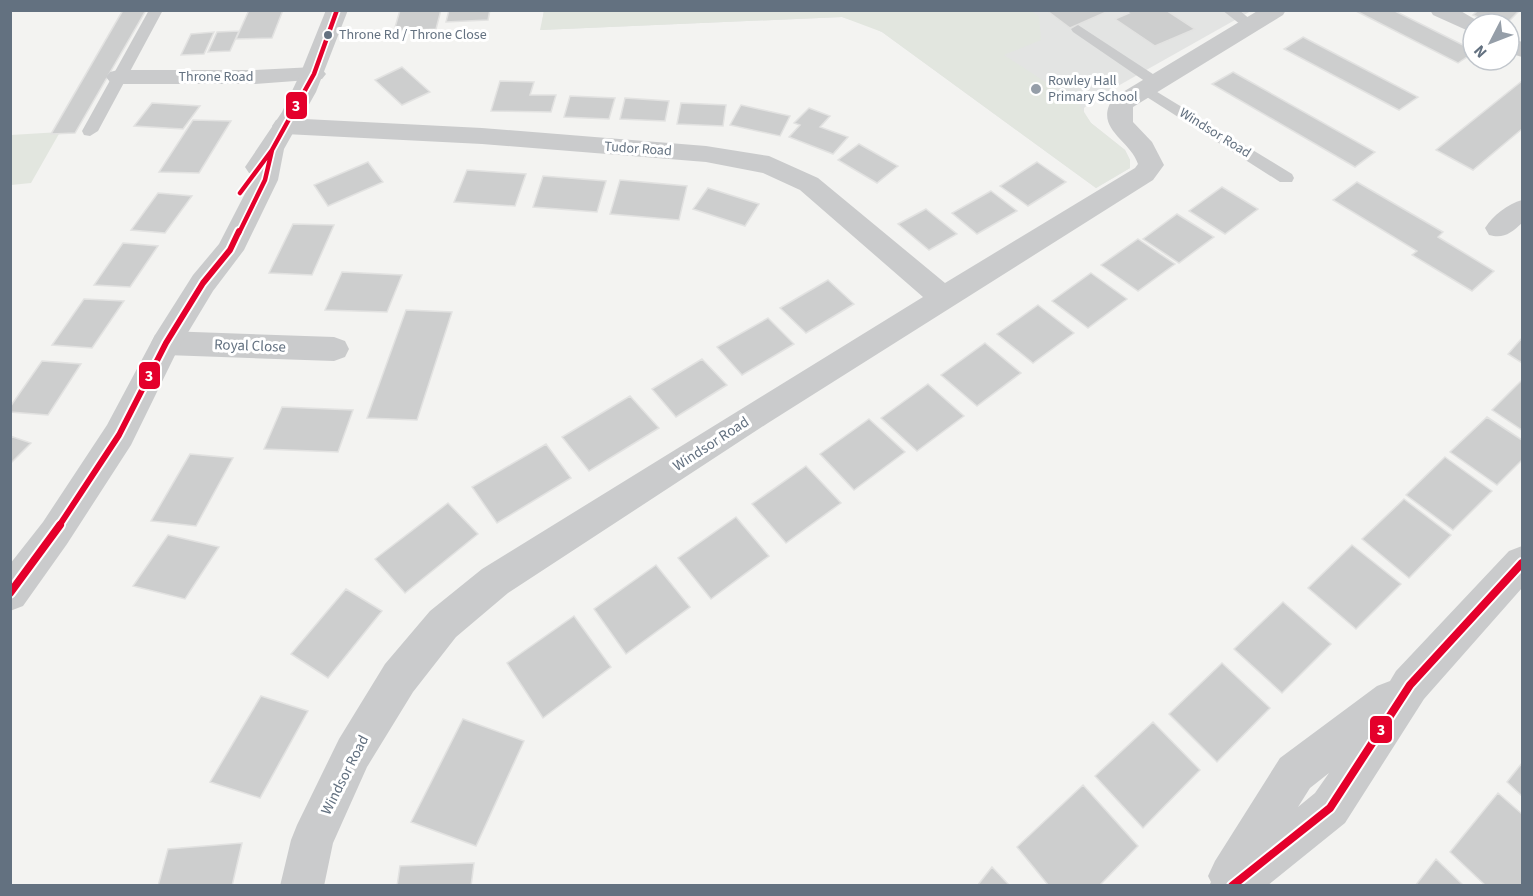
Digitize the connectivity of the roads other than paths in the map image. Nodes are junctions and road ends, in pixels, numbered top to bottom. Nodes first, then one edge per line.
1 (156, 10) edge
2 (337, 10) edge
3 (1229, 10) edge
4 (1275, 10) edge
5 (1441, 10) edge
6 (1461, 20) edge
7 (1250, 25) junction
8 (1078, 29) dead end
9 (314, 74) junction
10 (118, 77) junction
11 (1149, 85) junction
12 (285, 126) junction
13 (90, 131) dead end
14 (1286, 178) dead end
15 (1522, 209) edge
16 (1499, 228) dead end
17 (945, 299) junction
18 (166, 344) junction
19 (334, 349) dead end
20 (1522, 563) edge
21 (10, 594) edge
22 (1410, 685) junction
23 (302, 885) edge
24 (1224, 885) edge
25 (1231, 885) edge

1 - 10 lane
2 - 9 street
3 - 7 lane
4 - 7 street, Windsor Road
5 - 6 street
7 - 11 street, Windsor Road
8 - 11 lane
9 - 10 street, Throne Road
9 - 12 street
10 - 13 lane
11 - 14 lane, Windsor Road
11 - 17 street, Windsor Road
12 - 17 street, Tudor Road
12 - 18 street
15 - 16 street
17 - 23 street, Windsor Road
18 - 19 street, Royal Close
18 - 21 street
20 - 22 street
22 - 24 street
22 - 25 street

